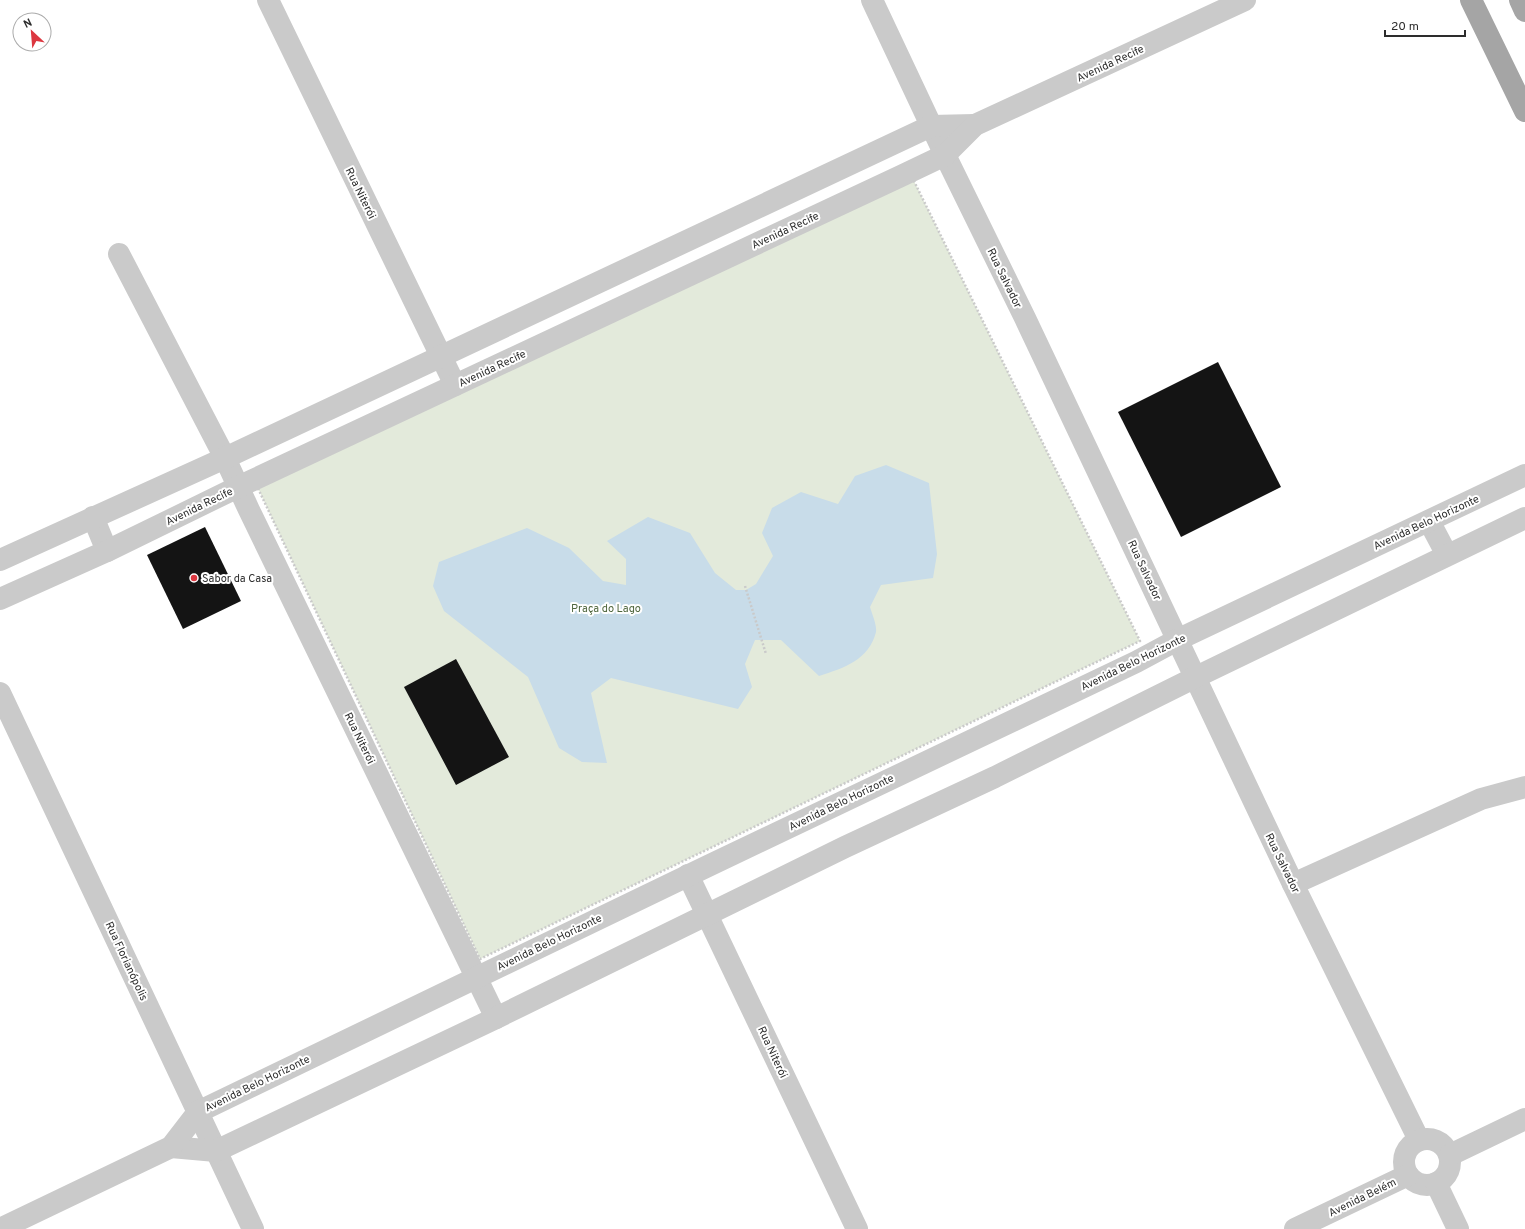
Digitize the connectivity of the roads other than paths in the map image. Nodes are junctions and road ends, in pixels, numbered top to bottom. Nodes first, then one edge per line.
1 (268, 0) edge
2 (872, 0) edge
3 (1245, 0) edge
4 (1471, 0) edge
5 (1520, 0) edge
6 (1525, 11) edge
7 (1525, 111) edge
8 (975, 125) junction
9 (931, 126) junction
10 (945, 154) junction
11 (710, 231) junction
12 (119, 254) dead end
13 (724, 259) junction
14 (440, 356) junction
15 (455, 385) junction
16 (225, 458) junction
17 (1525, 475) edge
18 (238, 487) junction
19 (93, 517) junction
20 (1525, 518) edge
21 (1429, 521) junction
22 (107, 550) junction
23 (1447, 555) junction
24 (0, 560) edge
25 (0, 599) edge
26 (1177, 640) junction
27 (1194, 678) junction
28 (0, 693) edge
29 (1525, 787) edge
30 (688, 875) junction
31 (1293, 884) junction
32 (707, 914) junction
33 (477, 977) junction
34 (496, 1018) junction
35 (198, 1112) junction
36 (1525, 1118) edge
37 (1418, 1140) junction
38 (171, 1147) junction
39 (216, 1151) junction
40 (1450, 1155) junction
41 (1408, 1175) junction
42 (1436, 1183) junction
43 (0, 1229) edge
44 (253, 1229) edge
45 (857, 1229) edge
46 (1295, 1229) edge
47 (1458, 1229) edge

1 - 14 street, Rua Niterói
2 - 9 street, Rua Salvador
3 - 8 street, Avenida Recife
4 - 7 main road
5 - 6 main road
8 - 9 street, Avenida Recife
8 - 10 street, Avenida Recife
9 - 10 street, Rua Salvador
9 - 11 street, Avenida Recife
10 - 13 street, Avenida Recife
10 - 26 street, Rua Salvador
11 - 13 street
11 - 14 street, Avenida Recife
12 - 16 street, Rua Niterói
13 - 15 street, Avenida Recife
14 - 15 street, Rua Niterói
14 - 16 street, Avenida Recife
15 - 18 street, Avenida Recife
16 - 18 street, Rua Niterói
16 - 19 street, Avenida Recife
17 - 21 street, Avenida Belo Horizonte
18 - 22 street, Avenida Recife
18 - 33 street, Rua Niterói
19 - 22 street
19 - 24 street, Avenida Recife
20 - 23 street
21 - 23 street
21 - 26 street, Avenida Belo Horizonte
22 - 25 street, Avenida Recife
23 - 27 street
26 - 27 street, Rua Salvador
26 - 30 street, Avenida Belo Horizonte
27 - 31 street, Rua Salvador
27 - 32 street
28 - 35 street, Rua Florianópolis
29 - 31 street
30 - 32 street, Rua Niterói
30 - 33 street, Avenida Belo Horizonte
31 - 37 street, Rua Salvador
32 - 34 street
32 - 45 street, Rua Niterói
33 - 34 street, Rua Niterói
33 - 35 street, Avenida Belo Horizonte
34 - 39 street
35 - 38 street, Avenida Belo Horizonte
35 - 39 street, Rua Florianópolis
36 - 40 street
37 - 40 street
37 - 41 street
38 - 39 street
38 - 43 street, Avenida Belo Horizonte
39 - 44 street, Rua Florianópolis
40 - 42 street
41 - 42 street
41 - 46 street, Avenida Belém
42 - 47 street

